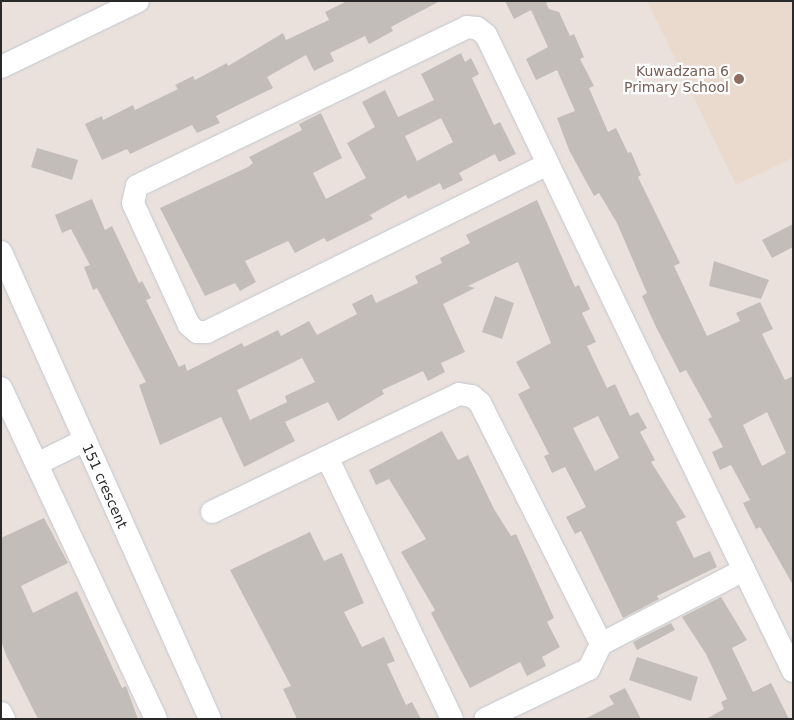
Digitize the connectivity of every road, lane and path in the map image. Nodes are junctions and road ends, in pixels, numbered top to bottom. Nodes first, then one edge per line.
1 (138, 1) edge
2 (1, 66) edge
3 (548, 164) junction
4 (1, 252) edge
5 (1, 388) edge
6 (84, 440) junction
7 (326, 457) junction
8 (37, 464) junction
9 (212, 512) dead end
10 (744, 570) junction
11 (601, 644) junction
12 (793, 670) edge
13 (1, 713) edge
14 (4, 719) edge
15 (156, 719) edge
16 (210, 719) edge
17 (452, 719) edge
18 (484, 719) edge

1 - 2 street
3 - 3 street
3 - 10 street
4 - 6 street, 151 crescent
5 - 8 street
6 - 8 street
6 - 16 street, 151 crescent
7 - 9 street
7 - 11 street
7 - 17 street
8 - 15 street
10 - 11 street
10 - 12 street
11 - 18 street
13 - 14 street

